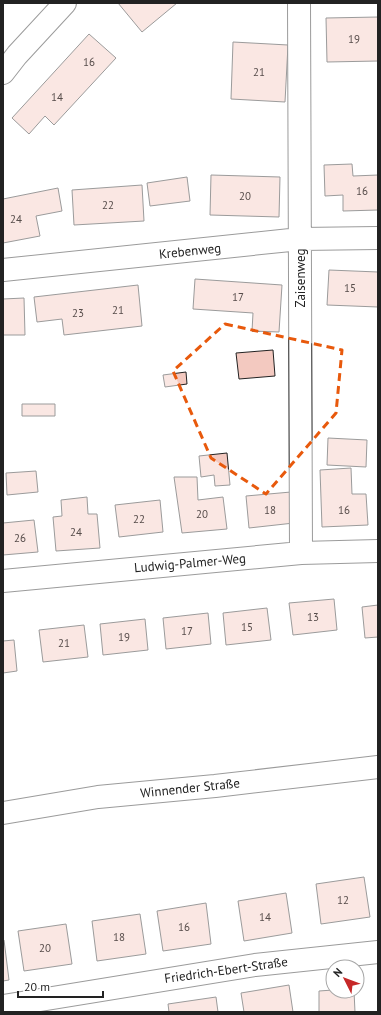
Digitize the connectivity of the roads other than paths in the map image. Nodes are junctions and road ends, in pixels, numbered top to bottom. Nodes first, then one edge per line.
1 (65, 3) edge
2 (299, 3) edge
3 (3, 73) edge
4 (378, 238) edge
5 (300, 239) junction
6 (3, 270) edge
7 (378, 551) edge
8 (301, 553) junction
9 (3, 581) edge
10 (378, 767) edge
11 (3, 813) edge
12 (378, 952) edge
13 (3, 1006) edge

1 - 3 street
2 - 5 street, Zaisenweg
4 - 5 street, Krebenweg
5 - 6 street, Krebenweg
5 - 8 street, Zaisenweg
7 - 8 street, Ludwig-Palmer-Weg
8 - 9 street, Ludwig-Palmer-Weg
10 - 11 street, Winnender Straße
12 - 13 street, Friedrich-Ebert-Straße

